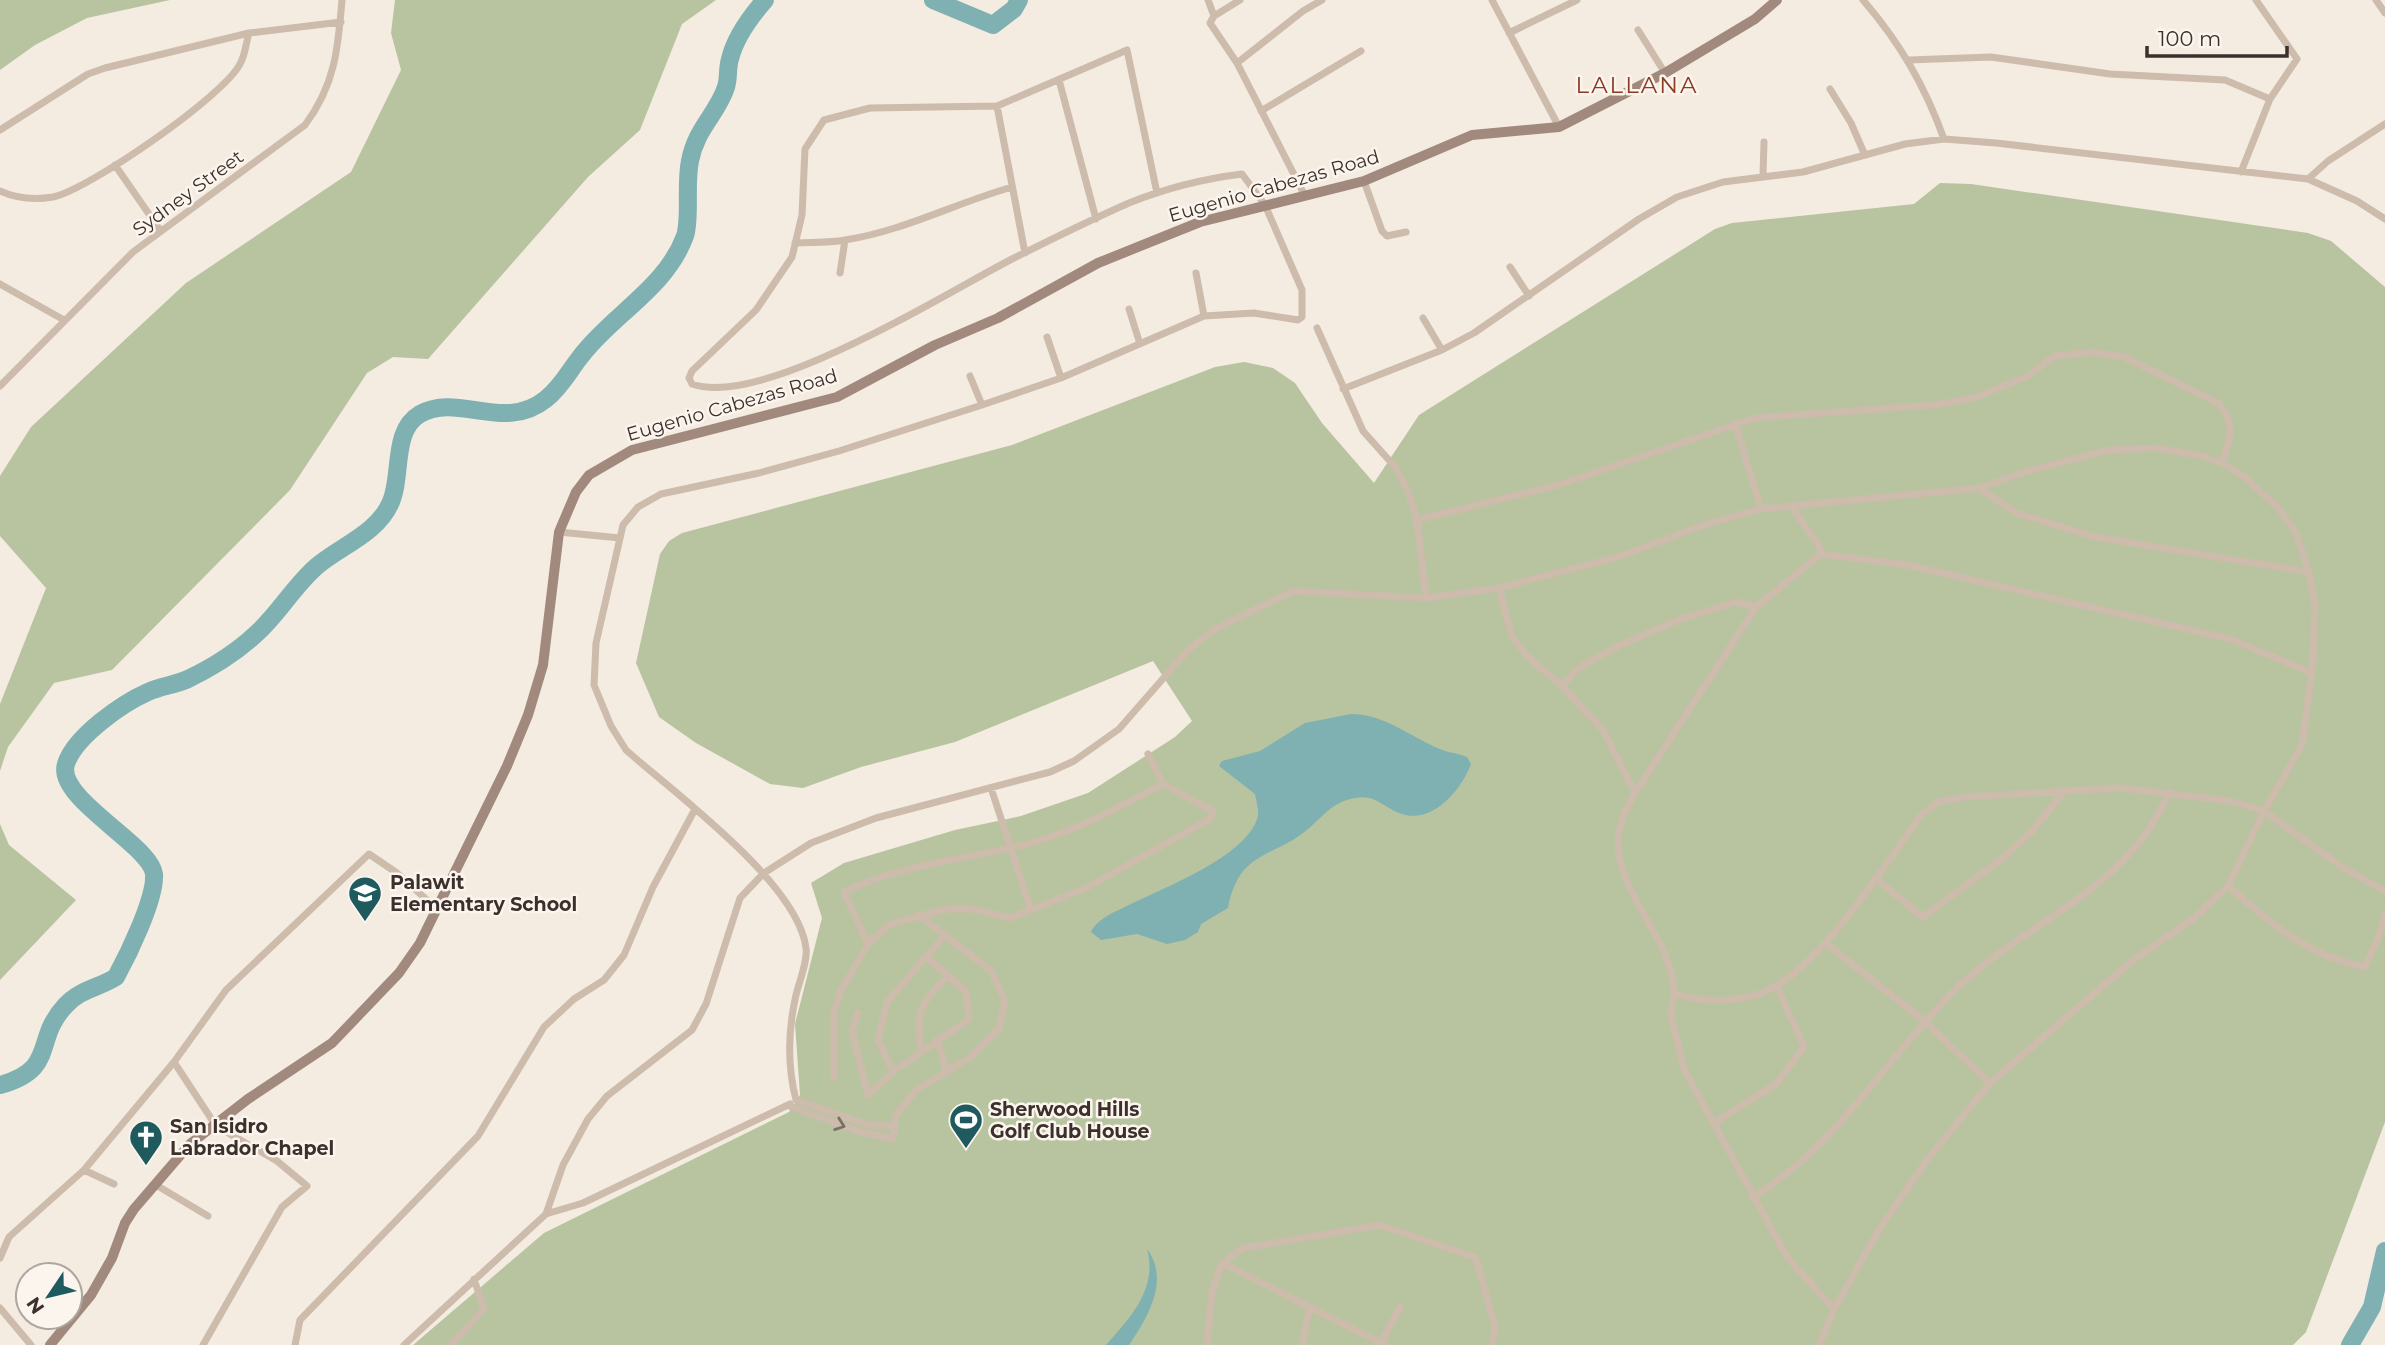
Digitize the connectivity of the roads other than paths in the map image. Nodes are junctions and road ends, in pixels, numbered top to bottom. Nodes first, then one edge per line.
1 (342, 0) edge
2 (1208, 0) edge
3 (1240, 0) edge
4 (1322, 0) edge
5 (1493, 0) edge
6 (1577, 0) edge
7 (1863, 0) edge
8 (2256, 0) edge
9 (2376, 0) edge
10 (1770, 2) edge
11 (2385, 13) edge
12 (1214, 16) junction
13 (341, 22) junction
14 (1638, 30) dead end
15 (249, 33) junction
16 (1509, 33) junction
17 (1361, 51) dead end
18 (1909, 60) junction
19 (1237, 63) junction
20 (1665, 73) junction
21 (1059, 80) junction
22 (1830, 89) dead end
23 (2270, 99) junction
24 (997, 106) junction
25 (1261, 111) junction
26 (2385, 124) edge
27 (1559, 127) junction
28 (0, 130) edge
29 (1944, 139) junction
30 (1764, 142) dead end
31 (1864, 153) junction
32 (115, 165) junction
33 (2241, 172) junction
34 (1763, 176) junction
35 (2308, 179) junction
36 (1363, 181) junction
37 (1012, 187) junction
38 (0, 191) edge
39 (1157, 193) junction
40 (1306, 196) junction
41 (1265, 205) junction
42 (1096, 219) junction
43 (2385, 219) edge
44 (160, 230) junction
45 (1406, 232) dead end
46 (845, 240) junction
47 (795, 243) junction
48 (1025, 253) junction
49 (1510, 267) dead end
50 (840, 273) dead end
51 (1196, 273) dead end
52 (0, 284) edge
53 (1529, 296) junction
54 (1129, 309) dead end
55 (1204, 316) junction
56 (1423, 318) dead end
57 (64, 320) junction
58 (1317, 328) dead end
59 (1047, 337) dead end
60 (1140, 344) junction
61 (1441, 350) junction
62 (970, 376) dead end
63 (1061, 378) junction
64 (0, 386) edge
65 (1343, 389) junction
66 (982, 405) junction
67 (1735, 423) junction
68 (2222, 463) junction
69 (1979, 488) junction
70 (1791, 506) junction
71 (1761, 509) junction
72 (1417, 520) junction
73 (559, 532) junction
74 (620, 538) junction
75 (1821, 554) junction
76 (2309, 572) junction
77 (1499, 588) junction
78 (1426, 598) junction
79 (1756, 607) junction
80 (2312, 673) junction
81 (1562, 686) junction
82 (1148, 754) dead end
83 (1163, 784) junction
84 (991, 788) junction
85 (2064, 792) junction
86 (2170, 792) junction
87 (1635, 793) junction
88 (694, 811) junction
89 (2264, 811) junction
90 (1011, 848) junction
91 (764, 873) junction
92 (1875, 878) junction
93 (2228, 886) junction
94 (2385, 891) edge
95 (437, 909) junction
96 (1031, 910) junction
97 (2385, 914) edge
98 (919, 915) junction
99 (945, 935) junction
100 (1826, 943) junction
101 (867, 944) junction
102 (926, 957) junction
103 (948, 976) junction
104 (1777, 986) junction
105 (1674, 993) junction
106 (858, 1013) dead end
107 (1924, 1021) junction
108 (937, 1039) junction
109 (921, 1051) junction
110 (174, 1062) junction
111 (947, 1071) junction
112 (893, 1072) junction
113 (834, 1078) dead end
114 (1990, 1083) junction
115 (796, 1100) junction
116 (789, 1106) junction
117 (1714, 1123) junction
118 (216, 1126) junction
119 (895, 1126) junction
120 (84, 1170) junction
121 (114, 1184) dead end
122 (156, 1185) junction
123 (1754, 1197) junction
124 (546, 1214) junction
125 (208, 1216) dead end
126 (0, 1258) edge
127 (1222, 1263) junction
128 (474, 1279) junction
129 (1310, 1307) junction
130 (1400, 1307) dead end
131 (0, 1308) edge
132 (1833, 1309) junction
133 (1383, 1344) edge
134 (31, 1345) edge
135 (50, 1345) edge
136 (203, 1345) edge
137 (295, 1345) edge
138 (404, 1345) edge
139 (451, 1345) edge
140 (1207, 1345) edge
141 (1302, 1345) edge
142 (1492, 1345) edge
143 (1819, 1345) edge

1 - 13 street, Sydney Street
2 - 12 street
3 - 12 street
4 - 19 street
5 - 16 street
6 - 16 street
7 - 18 street
8 - 23 street
9 - 11 street
10 - 20 street, Eugenio Cabezas Road
12 - 19 street
13 - 15 street
13 - 44 street, Sydney Street
14 - 20 street
15 - 28 street
15 - 32 street
16 - 27 street
17 - 25 street
18 - 23 street
18 - 29 street
19 - 25 street
20 - 27 street, Eugenio Cabezas Road
21 - 24 street
21 - 39 street
21 - 42 street
22 - 31 street
23 - 33 street
24 - 37 street
24 - 47 street
25 - 40 street
26 - 35 street
27 - 36 street, Eugenio Cabezas Road
29 - 31 street
29 - 33 street
30 - 34 street
31 - 34 street
32 - 38 street
32 - 44 street
33 - 35 street
34 - 53 street
35 - 43 street
36 - 40 street, Eugenio Cabezas Road
36 - 45 street
37 - 46 street
37 - 48 street
39 - 41 street
39 - 42 street
40 - 41 street, Eugenio Cabezas Road
41 - 55 street
41 - 73 street, Eugenio Cabezas Road
42 - 48 street
44 - 57 street, Sydney Street
46 - 47 street
46 - 50 street
47 - 48 street
49 - 53 street
51 - 55 street
52 - 57 street
53 - 61 street
54 - 60 street
55 - 60 street
56 - 61 street
57 - 64 street, Sydney Street
58 - 65 street
59 - 63 street
60 - 63 street
61 - 65 street
62 - 66 street
63 - 66 street
65 - 72 street
66 - 74 street
67 - 68 street
67 - 71 street
67 - 72 street
68 - 69 street
68 - 76 street
69 - 70 street
69 - 76 street
70 - 71 street
70 - 75 street
71 - 77 street
72 - 78 street
73 - 74 street
73 - 95 street, Eugenio Cabezas Road
74 - 88 street
75 - 79 street
75 - 80 street
76 - 80 street
77 - 78 street
77 - 81 street
78 - 84 street
79 - 81 street
79 - 87 street
80 - 89 street
81 - 87 street
82 - 83 street
83 - 90 street
83 - 96 street
84 - 90 street
84 - 91 street
85 - 86 street
85 - 92 street
85 - 92 street
86 - 89 street
86 - 107 street
87 - 105 street
88 - 91 street
88 - 137 street
89 - 93 street
89 - 94 street
90 - 96 street
90 - 101 street
91 - 115 street
91 - 124 street
92 - 100 street
93 - 97 street
93 - 114 street
95 - 110 street
95 - 118 street, Eugenio Cabezas Road
96 - 98 street
98 - 99 street
98 - 101 street
99 - 102 street
99 - 111 street
100 - 104 street
100 - 107 street
101 - 113 street
102 - 103 street
102 - 112 street
103 - 108 street
103 - 109 street
104 - 105 street
104 - 117 street
105 - 117 street
106 - 112 street
107 - 114 street
107 - 123 street
108 - 109 street
108 - 111 street
109 - 112 street
110 - 118 street
110 - 120 street
111 - 119 street
114 - 132 street
115 - 116 street
115 - 119 street
116 -> 119 street
116 - 124 street
117 - 123 street
118 - 122 street, Eugenio Cabezas Road
118 - 136 street
120 - 121 street
120 - 126 street
122 - 125 street
122 - 135 street, Eugenio Cabezas Road
123 - 132 street
124 - 128 street
127 - 129 street
127 - 140 street
127 - 142 street
128 - 138 street
128 - 139 street
129 - 133 street
129 - 141 street
130 - 133 street
131 - 134 street
132 - 143 street

